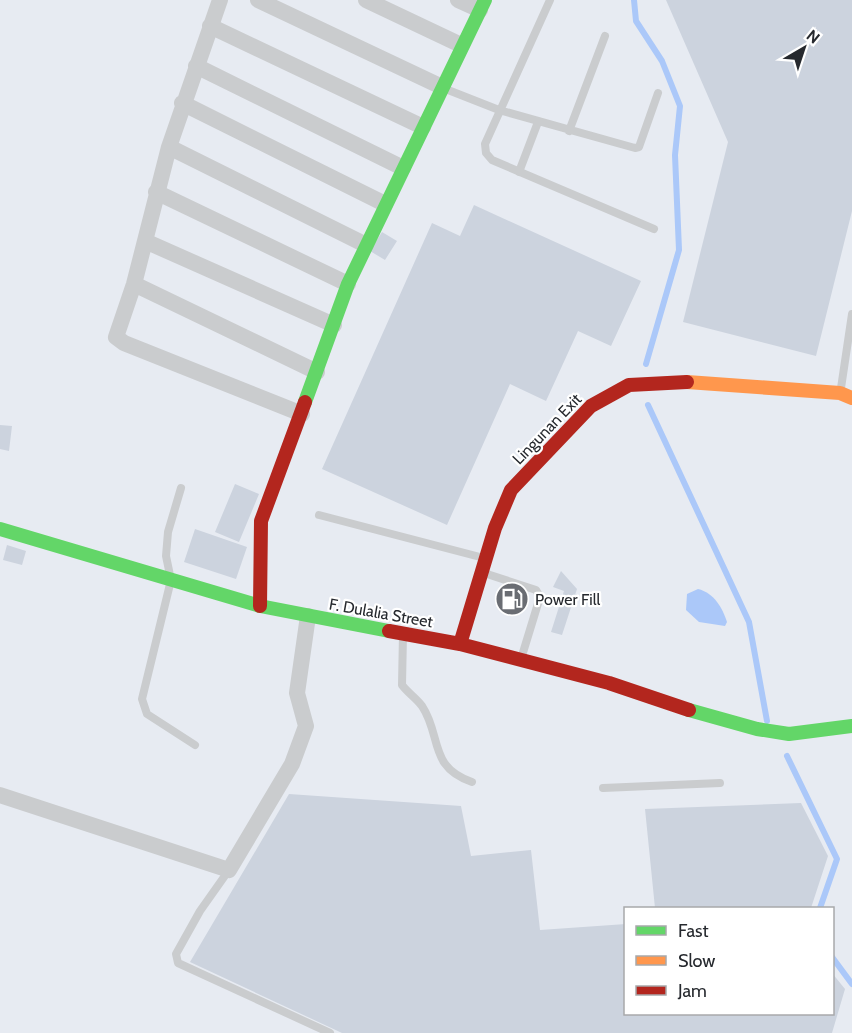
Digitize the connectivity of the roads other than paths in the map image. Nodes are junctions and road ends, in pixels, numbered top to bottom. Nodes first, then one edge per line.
1 (220, 0) edge
2 (258, 0) edge
3 (366, 0) edge
4 (458, 0) edge
5 (550, 0) edge
6 (482, 5) edge
7 (210, 26) junction
8 (605, 36) dead end
9 (460, 45) junction
10 (196, 66) junction
11 (442, 87) junction
12 (658, 93) dead end
13 (182, 103) junction
14 (499, 110) junction
15 (538, 122) junction
16 (423, 127) junction
17 (569, 131) junction
18 (169, 147) junction
19 (403, 168) junction
20 (519, 172) junction
21 (156, 192) junction
22 (385, 204) junction
23 (654, 229) dead end
24 (145, 241) junction
25 (366, 244) junction
26 (134, 284) junction
27 (348, 284) junction
28 (852, 314) edge
29 (334, 325) junction
30 (317, 372) junction
31 (848, 399) edge
32 (302, 414) junction
33 (181, 488) dead end
34 (319, 516) dead end
35 (0, 529) edge
36 (484, 566) junction
37 (171, 580) junction
38 (260, 606) junction
39 (308, 616) junction
40 (404, 633) junction
41 (460, 644) junction
42 (521, 660) junction
43 (852, 726) edge
44 (195, 745) dead end
45 (472, 782) dead end
46 (720, 783) dead end
47 (603, 788) dead end
48 (0, 795) edge
49 (229, 870) junction
50 (330, 1033) edge

1 - 7 street
2 - 11 street
3 - 9 street
4 - 6 street
5 - 14 lane
6 - 9 street
7 - 10 street
7 - 16 street
8 - 17 lane
9 - 11 street
10 - 13 street
10 - 19 street
11 - 14 lane
11 - 16 street
12 - 17 lane
13 - 18 street
13 - 22 street
14 - 15 lane
14 - 20 lane
15 - 17 lane
15 - 20 lane
16 - 19 street
18 - 21 street
18 - 25 street
19 - 22 street
20 - 23 lane
21 - 24 street
21 - 27 street
22 - 25 street
24 - 26 street
24 - 29 street
25 - 27 street
26 - 30 street
26 - 32 street
27 - 29 street
28 - 31 lane
29 - 30 street
30 - 32 street
31 - 36 street, Lingunan Exit
32 - 38 street
33 - 37 lane
34 - 36 lane
35 - 37 street, F. Dulalia Street
36 - 41 street, Lingunan Exit
36 - 42 lane
37 - 38 street, F. Dulalia Street
37 - 44 lane
38 - 39 street, F. Dulalia Street
39 - 40 street, F. Dulalia Street
39 - 49 street
40 - 41 street, F. Dulalia Street
40 - 45 lane
41 - 42 street, F. Dulalia Street
42 - 43 street, F. Dulalia Street
46 - 47 lane
48 - 49 street
49 - 50 lane

